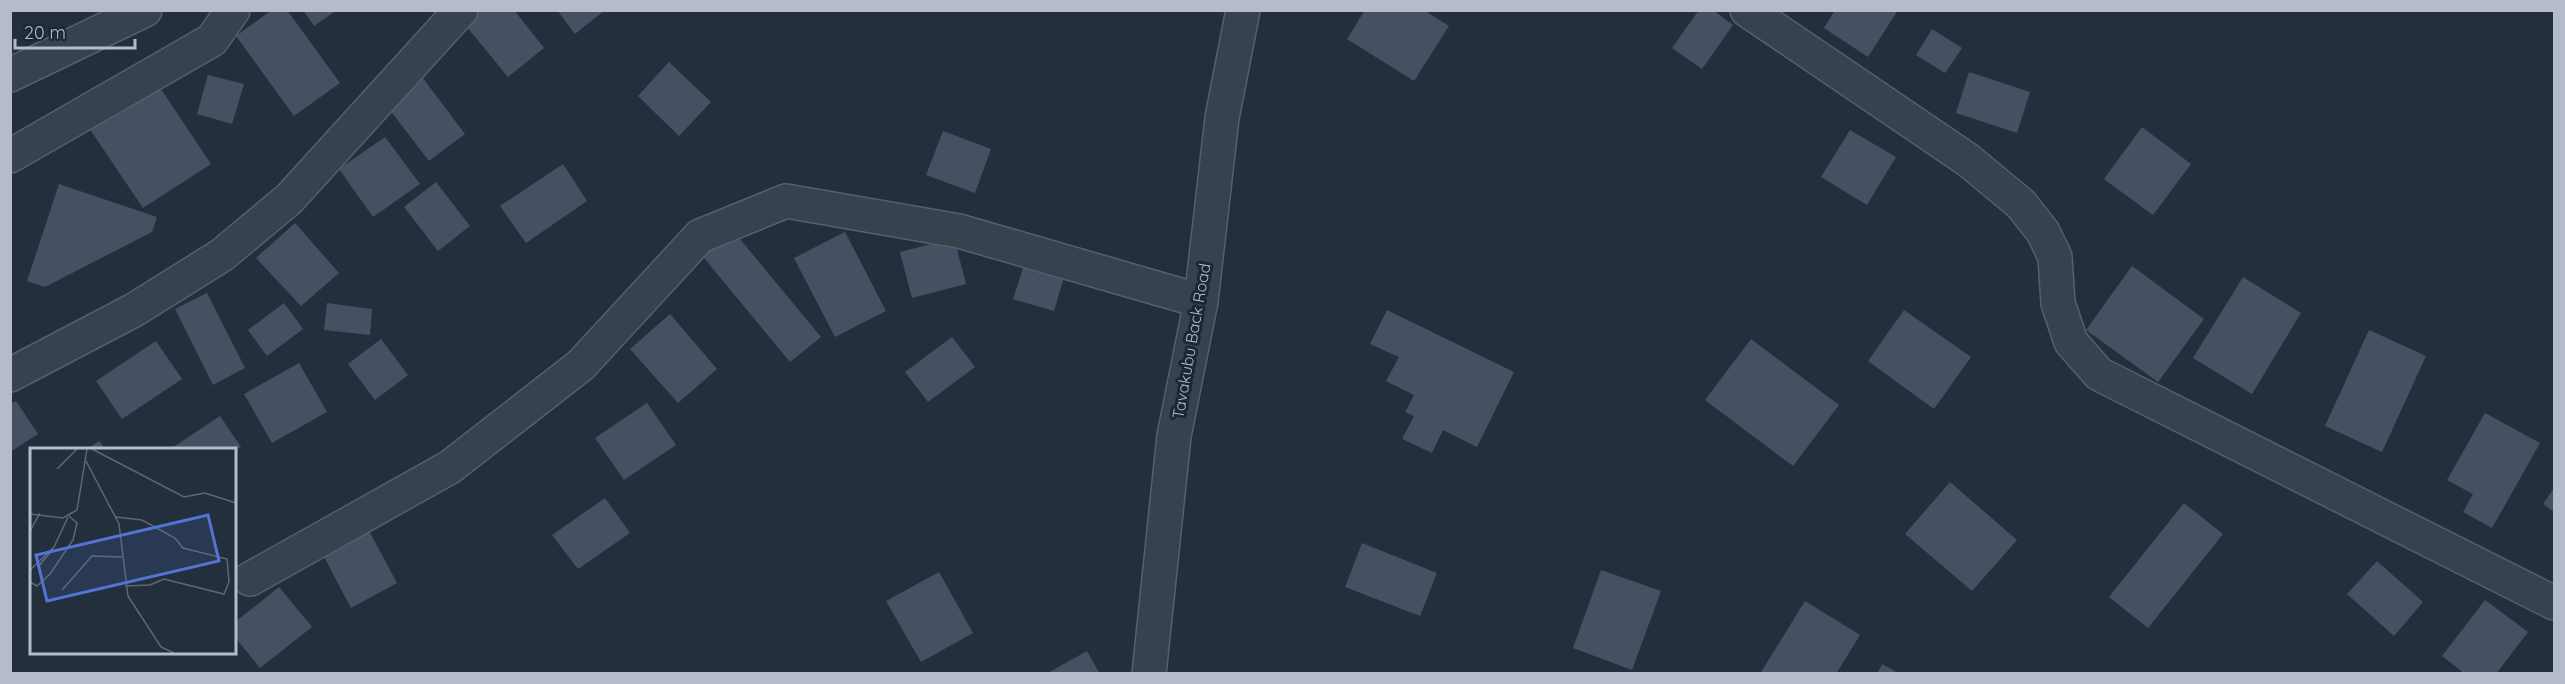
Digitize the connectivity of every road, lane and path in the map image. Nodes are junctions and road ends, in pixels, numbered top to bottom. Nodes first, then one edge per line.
1 (145, 10) edge
2 (233, 10) edge
3 (461, 10) edge
4 (1243, 10) edge
5 (1747, 10) edge
6 (10, 75) edge
7 (10, 156) edge
8 (1201, 301) junction
9 (10, 375) edge
10 (250, 579) dead end
11 (2554, 603) edge
12 (1149, 674) edge

1 - 6 street
2 - 7 street
3 - 9 street
4 - 8 street, Tavakubu Back Road
5 - 11 street
8 - 10 street
8 - 12 street, Tavakubu Back Road

